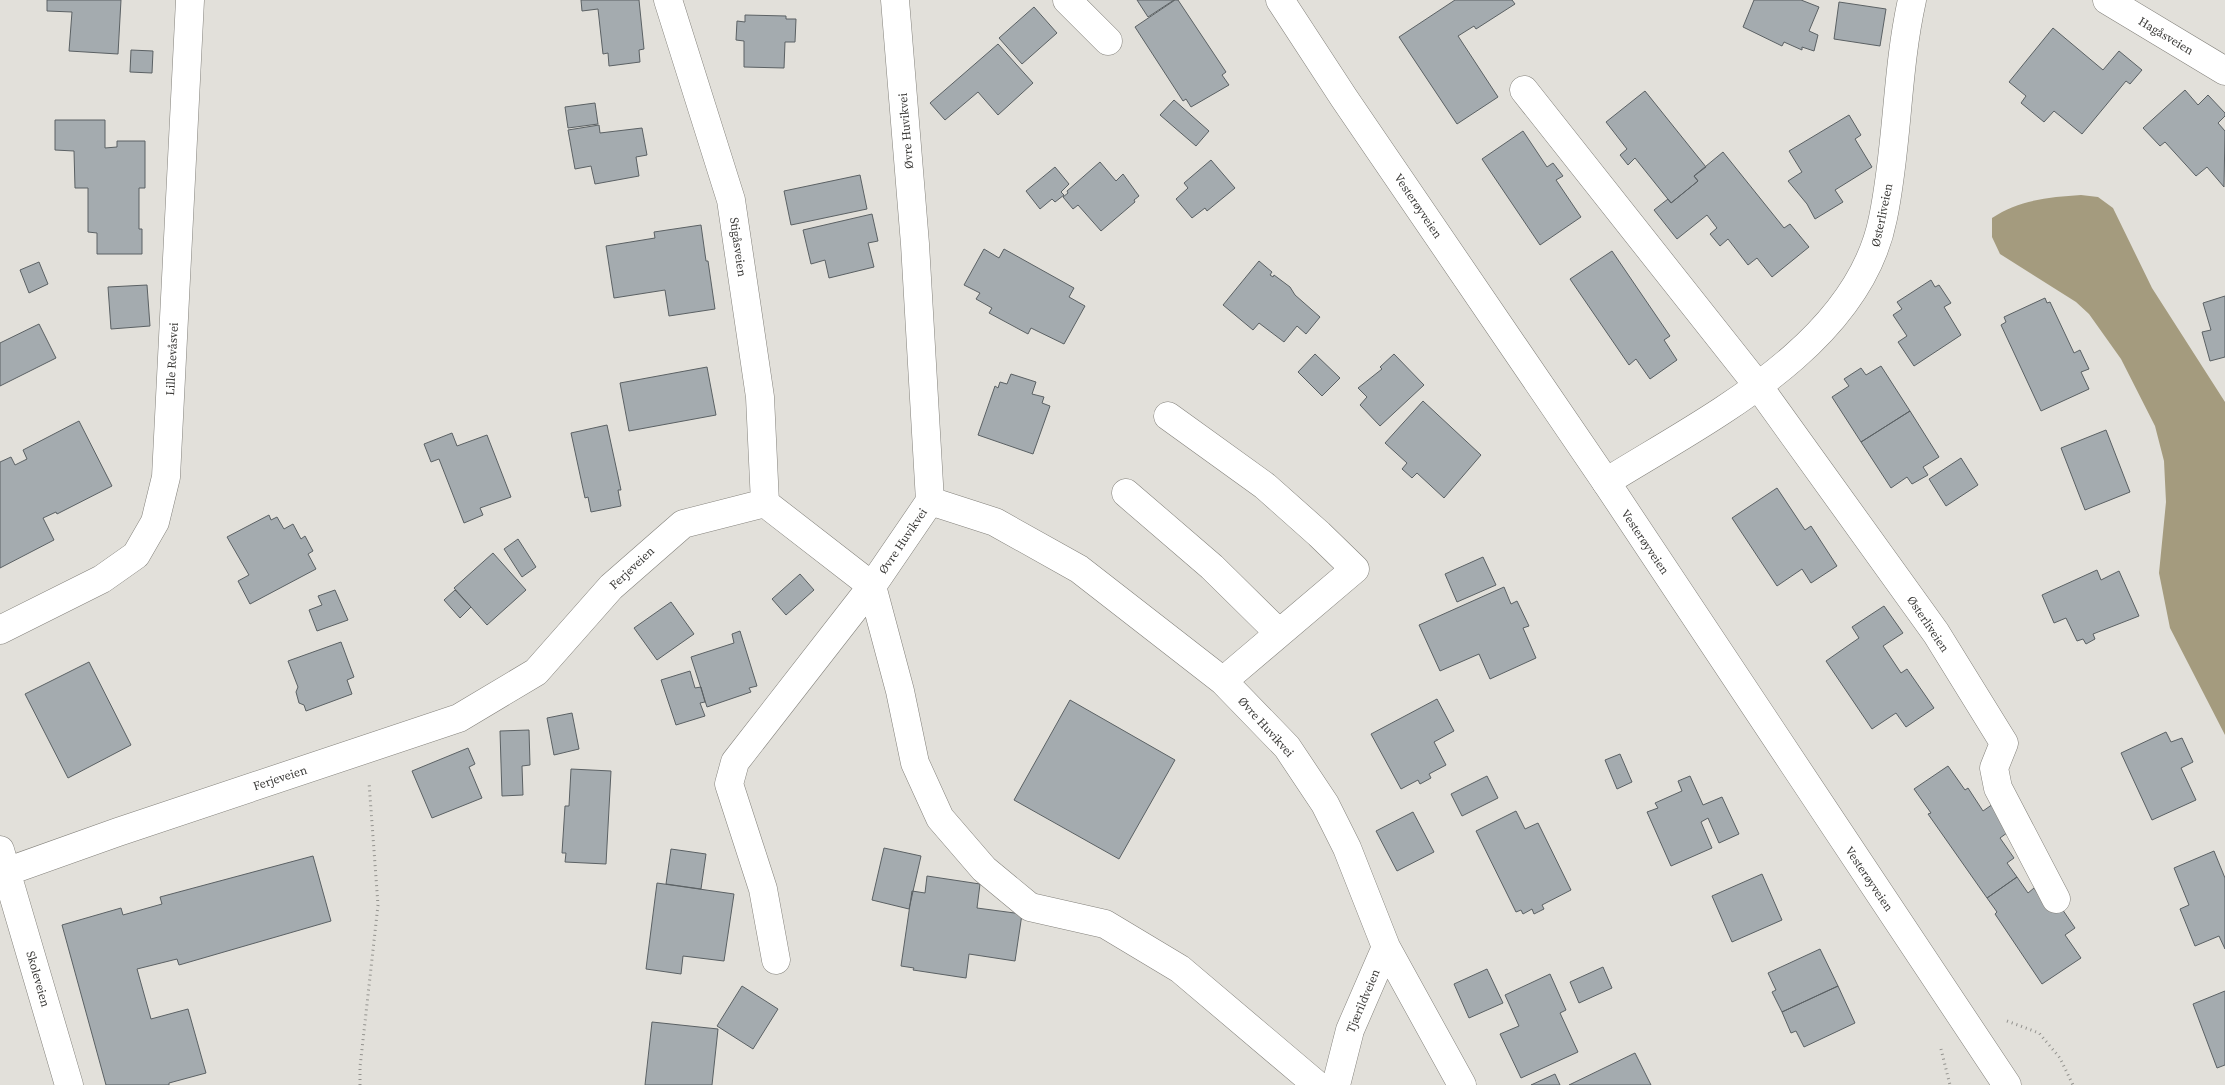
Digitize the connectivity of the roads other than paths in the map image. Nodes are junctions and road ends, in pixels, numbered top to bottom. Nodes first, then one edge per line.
1 (190, 0) edge
2 (668, 0) edge
3 (895, 0) edge
4 (1067, 0) edge
5 (1280, 0) edge
6 (1912, 0) edge
7 (2107, 0) edge
8 (1108, 41) dead end
9 (2225, 71) edge
10 (1524, 90) dead end
11 (1758, 387) junction
12 (1168, 416) dead end
13 (1606, 482) junction
14 (1126, 493) dead end
15 (930, 501) junction
16 (765, 503) junction
17 (872, 586) junction
18 (0, 630) edge
19 (1279, 632) junction
20 (1223, 681) junction
21 (3, 865) edge
22 (2056, 899) dead end
23 (1386, 947) junction
24 (776, 960) dead end
25 (68, 1085) edge
26 (1317, 1085) edge
27 (1336, 1085) edge
28 (1462, 1085) edge
29 (2007, 1085) edge

1 - 18 street, Lille Revåsvei
2 - 16 street, Stigåsveien
3 - 15 street, Øvre Huvikvei
4 - 8 street
5 - 13 street, Vesterøyveien
6 - 11 street, Østerliveien
7 - 9 street, Hagåsveien
10 - 11 street, Østerliveien
11 - 13 street, Østerliveien
11 - 22 street, Østerliveien
12 - 19 street
13 - 29 street, Vesterøyveien
14 - 19 street
15 - 17 street, Øvre Huvikvei
15 - 20 street, Øvre Huvikvei
16 - 17 street
16 - 21 street, Ferjeveien
17 - 24 street
17 - 26 street, Øvre Huvikvei
19 - 20 street
20 - 23 street, Øvre Huvikvei
21 - 25 street, Skoleveien
23 - 27 street, Tjærildveien
23 - 28 street, Øvre Huvikvei

